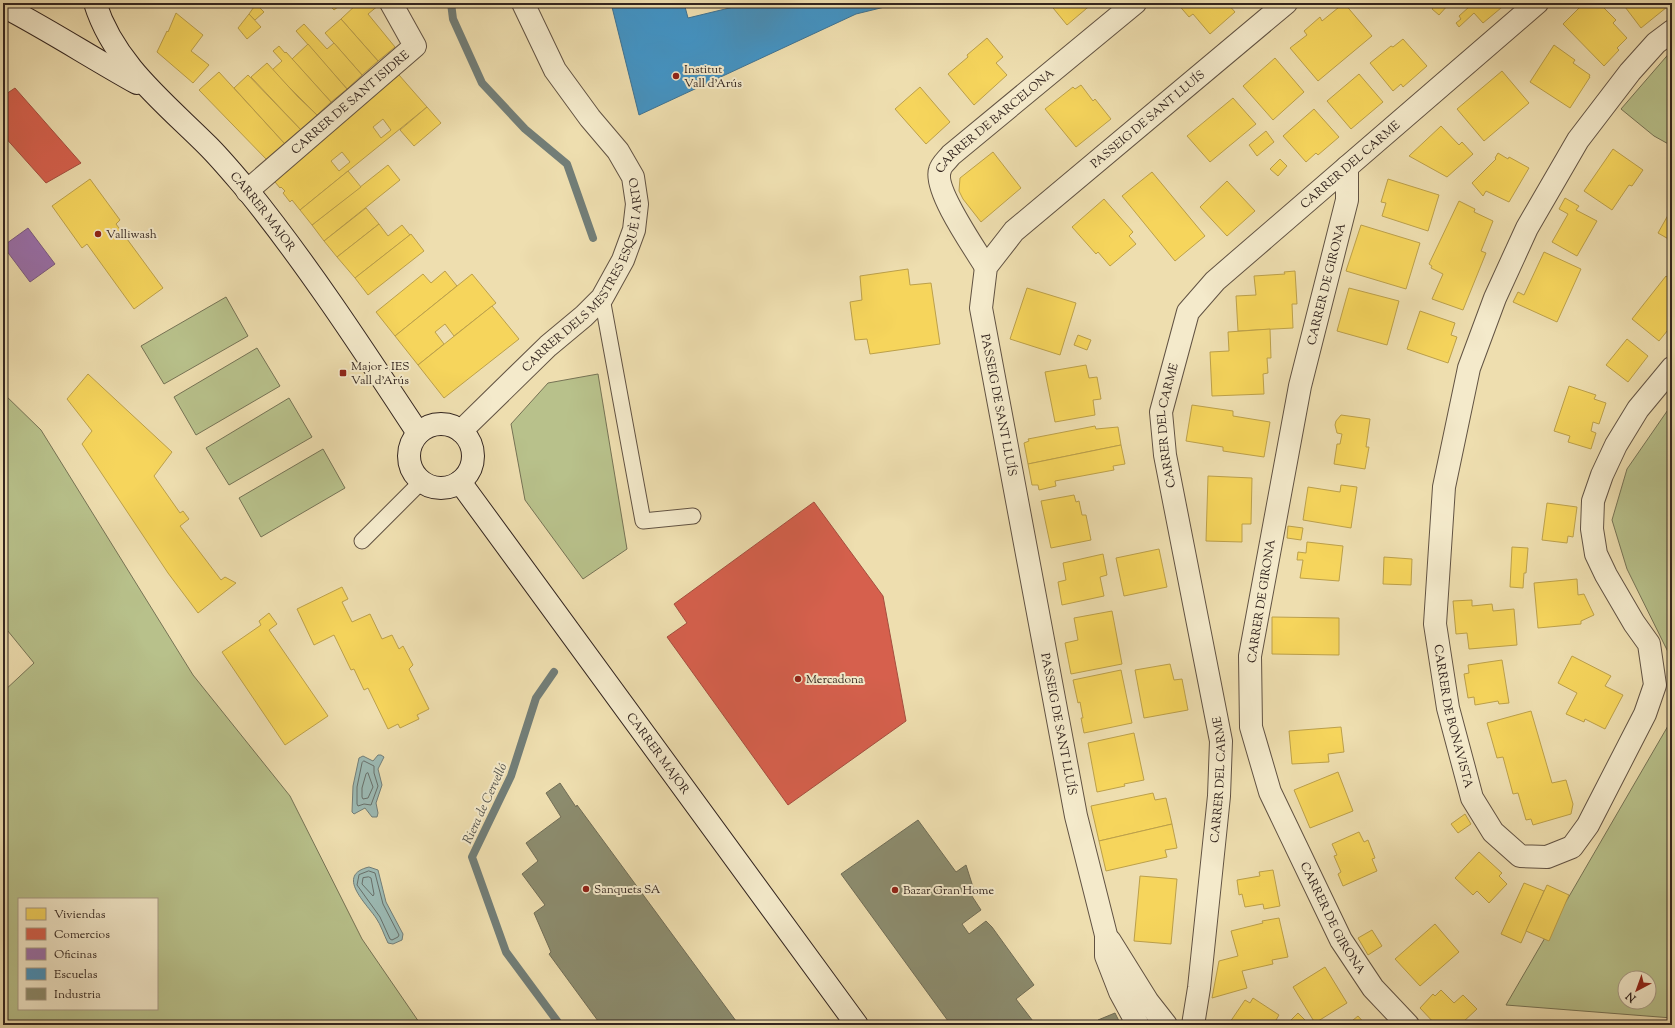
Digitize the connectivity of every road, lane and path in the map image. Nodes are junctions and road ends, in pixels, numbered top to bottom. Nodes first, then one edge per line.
1 (95, 3) edge
2 (391, 3) edge
3 (524, 3) edge
4 (1135, 3) edge
5 (1286, 3) edge
6 (1537, 3) edge
7 (3, 6) edge
8 (1672, 31) edge
9 (148, 89) junction
10 (1347, 167) junction
11 (247, 191) junction
12 (986, 267) junction
13 (602, 298) junction
14 (1672, 368) edge
15 (461, 431) junction
16 (418, 433) junction
17 (421, 482) junction
18 (460, 482) junction
19 (693, 516) dead end
20 (362, 541) dead end
21 (1106, 935) junction
22 (857, 1025) edge
23 (1138, 1025) edge
24 (1166, 1025) edge
25 (1193, 1025) edge
26 (1408, 1025) edge

1 - 9 street, CARRER MAJOR
2 - 11 street, CARRER DE SANT ISIDRE
3 - 13 street, CARRER DELS MESTRES ESQUÈ I ARTO
4 - 12 street, CARRER DE BARCELONA
5 - 12 street, PASSEIG DE SANT LLUÍS
6 - 10 street, CARRER DEL CARME
7 - 9 street
8 - 14 street, CARRER DE BONAVISTA
9 - 11 street, CARRER MAJOR
10 - 25 street, CARRER DEL CARME
10 - 26 street, CARRER DE GIRONA
11 - 16 street, CARRER MAJOR
12 - 21 street, PASSEIG DE SANT LLUÍS
13 - 15 street, CARRER DELS MESTRES ESQUÈ I ARTO
13 - 19 lane
15 - 16 street
15 - 18 street
16 - 17 street
17 - 18 street
17 - 20 lane
18 - 22 street, CARRER MAJOR
21 - 23 street, PASSEIG DE SANT LLUÍS
21 - 24 street, PASSEIG DE SANT LLUÍS

